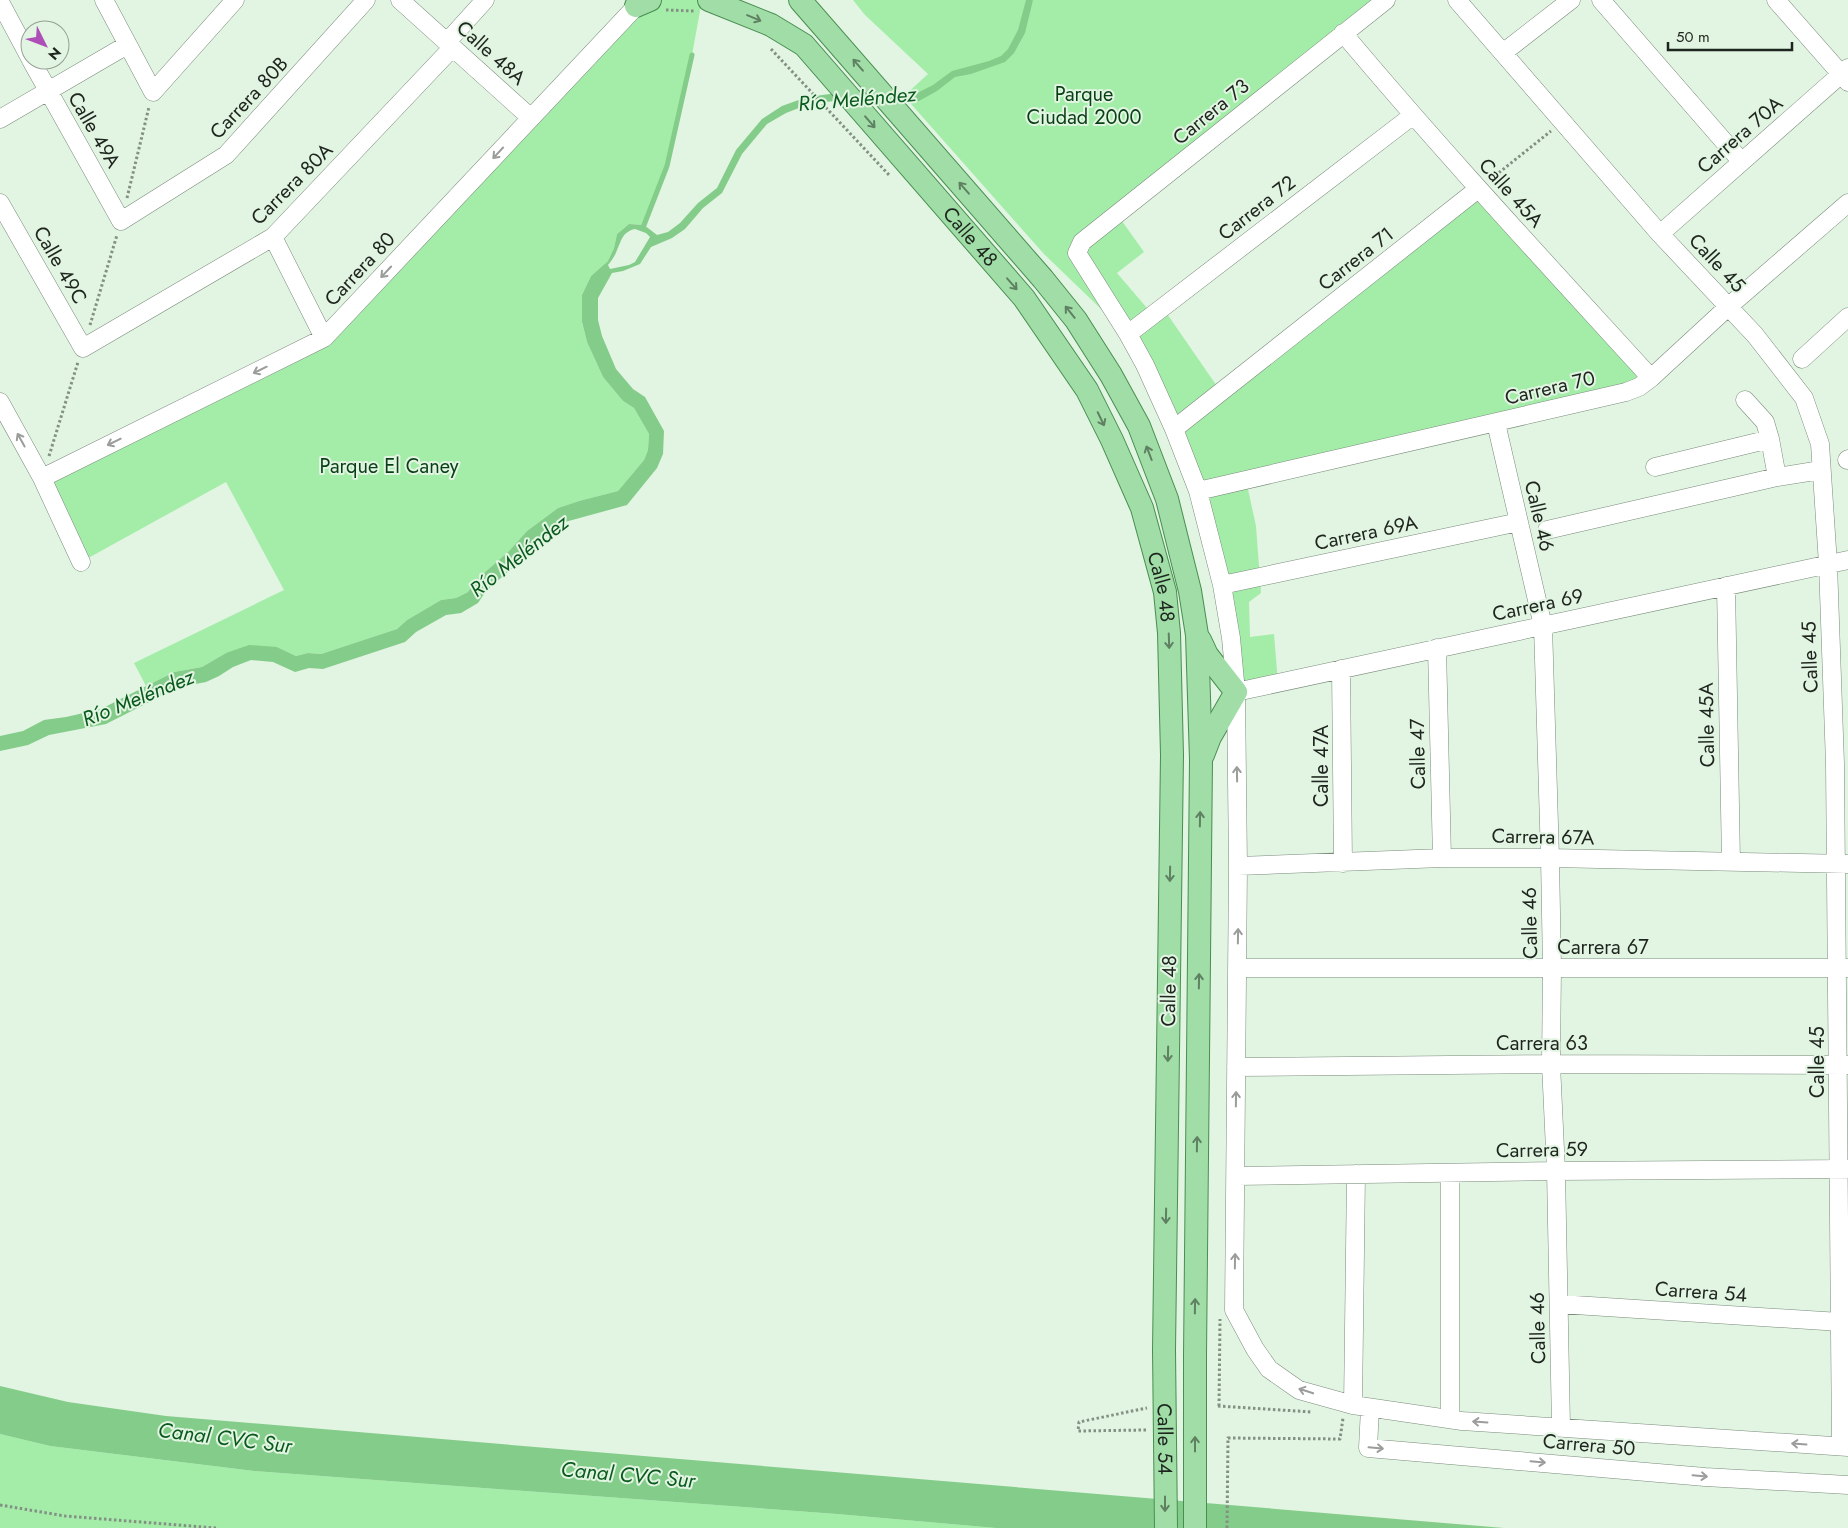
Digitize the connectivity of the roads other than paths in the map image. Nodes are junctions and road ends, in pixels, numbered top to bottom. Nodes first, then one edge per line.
1 (104, 0) edge
2 (235, 0) edge
3 (366, 0) edge
4 (400, 0) edge
5 (485, 0) edge
6 (709, 0) edge
7 (800, 0) edge
8 (1386, 0) edge
9 (1457, 0) edge
10 (1571, 0) edge
11 (1601, 0) edge
12 (1776, 0) edge
13 (0, 2) edge
14 (643, 2) edge
15 (1343, 34) junction
16 (20, 40) edge
17 (127, 44) junction
18 (450, 44) junction
19 (1504, 52) junction
20 (36, 70) edge
21 (1846, 74) edge
22 (48, 92) junction
23 (1412, 116) junction
24 (531, 118) junction
25 (0, 120) edge
26 (1741, 161) junction
27 (1478, 190) junction
28 (0, 203) edge
29 (1848, 203) edge
30 (121, 221) joint
31 (1660, 234) junction
32 (273, 237) junction
33 (1728, 307) junction
34 (1848, 316) edge
35 (1128, 334) junction
36 (324, 338) junction
37 (83, 348) joint
38 (1802, 359) dead end
39 (1651, 378) junction
40 (1745, 400) dead end
41 (0, 402) edge
42 (1496, 423) junction
43 (1174, 429) junction
44 (1770, 439) junction
45 (1655, 467) dead end
46 (1821, 470) junction
47 (1777, 477) junction
48 (42, 478) junction
49 (1198, 491) junction
50 (1519, 522) junction
51 (1548, 530) dead end
52 (1848, 560) edge
53 (82, 562) dead end
54 (1828, 564) junction
55 (1222, 585) junction
56 (1726, 586) junction
57 (1543, 626) junction
58 (1197, 635) junction
59 (1437, 648) junction
60 (1341, 669) junction
61 (1236, 692) junction
62 (1201, 760) junction
63 (1842, 764) edge
64 (1442, 858) junction
65 (1550, 858) junction
66 (1731, 862) junction
67 (1343, 863) junction
68 (1842, 864) edge
69 (1238, 866) junction
70 (1237, 968) junction
71 (1552, 968) junction
72 (1843, 968) edge
73 (1551, 1064) junction
74 (1843, 1065) edge
75 (1236, 1067) junction
76 (1843, 1169) edge
77 (1556, 1171) junction
78 (1450, 1173) junction
79 (1356, 1174) junction
80 (1236, 1176) junction
81 (1558, 1304) junction
82 (1840, 1322) junction
83 (1164, 1350) joint
84 (1195, 1355) joint
85 (1356, 1405) junction
86 (1450, 1419) junction
87 (1561, 1428) junction
88 (1845, 1447) edge
89 (1848, 1484) edge
90 (1166, 1528) edge
91 (1195, 1528) edge

1 - 17 street
2 - 17 street
3 - 30 street, Carrera 80B
4 - 18 street, Calle 48A
5 - 18 street, Carrera 80A
6 -> 83 main road, Calle 48
58 -> 7 main road, Calle 48
8 - 15 street, Carrera 73
9 - 19 street, Calle 45
10 - 19 street
11 - 26 street
12 - 21 street
13 - 16 street, Calle 49A
14 - 24 street, Carrera 80
15 - 23 street, Calle 45A
15 - 35 street, Carrera 73
17 - 22 street
18 - 24 street, Calle 48A
18 - 32 street, Carrera 80A
19 - 31 street, Calle 45
20 - 22 street, Calle 49A
21 - 26 street, Carrera 70A
22 - 25 street
22 - 30 street, Calle 49A
23 - 27 street, Calle 45A
23 - 35 street, Carrera 72
24 -> 36 street, Carrera 80
26 - 31 street, Carrera 70A
27 - 39 street, Calle 45A
27 - 43 street, Carrera 71
28 - 37 street, Calle 49C
29 - 33 street, Carrera 70
31 - 33 street, Calle 45
32 - 36 street
32 - 37 street, Carrera 80A
33 - 39 street, Carrera 70
33 - 46 street, Calle 45
34 - 38 street
35 - 43 street
36 -> 48 street, Carrera 80
39 - 42 street, Carrera 70
40 - 44 street
48 -> 41 street
42 - 49 street, Carrera 70
42 - 50 street, Calle 46
43 - 49 street
44 - 45 street
44 - 47 street
46 - 47 street
46 - 54 street, Calle 45
47 - 51 street
48 - 53 street
49 - 55 street
50 - 55 street, Carrera 69A
50 - 57 street, Calle 46
52 - 54 street, Carrera 69
54 - 56 street, Carrera 69
54 - 63 street, Calle 45
55 - 61 street
56 - 57 street, Carrera 69
56 - 66 street, Calle 45A
57 - 59 street, Carrera 69
57 - 65 street, Calle 46
58 - 61 main road
58 - 62 main road, Calle 48
59 - 60 street, Carrera 69
59 - 64 street, Calle 47
60 - 61 street, Carrera 69
60 - 67 street, Calle 47A
61 - 62 main road
69 -> 61 street
84 -> 62 main road, Calle 48
63 - 68 street, Calle 45
64 - 65 street, Carrera 67A
64 - 67 street, Carrera 67A
65 - 66 street, Carrera 67A
65 - 71 street, Calle 46
66 - 68 street, Carrera 67A
67 - 69 street, Carrera 67A
68 - 72 street, Calle 45
70 -> 69 street
70 - 71 street, Carrera 67
70 - 75 street
71 - 72 street, Carrera 67
71 - 73 street, Calle 46
72 - 74 street, Calle 45
73 - 74 street, Carrera 63
73 - 75 street, Carrera 63
73 - 77 street, Calle 46
74 - 76 street, Calle 45
80 -> 75 street
76 - 77 street, Carrera 59
76 - 82 street, Calle 45
77 - 78 street, Carrera 59
77 - 81 street, Calle 46
78 - 79 street, Carrera 59
78 - 86 street
79 - 80 street, Carrera 59
79 - 85 street
85 -> 80 street
81 - 82 street, Carrera 54
81 - 87 street, Calle 46
82 - 88 street, Calle 45
83 -> 90 main road, Calle 54, bridge
91 -> 84 main road, Calle 54, bridge
85 - 86 street, Carrera 50
85 -> 89 street, Carrera 50
87 -> 86 street, Carrera 50
88 -> 87 street, Carrera 50

